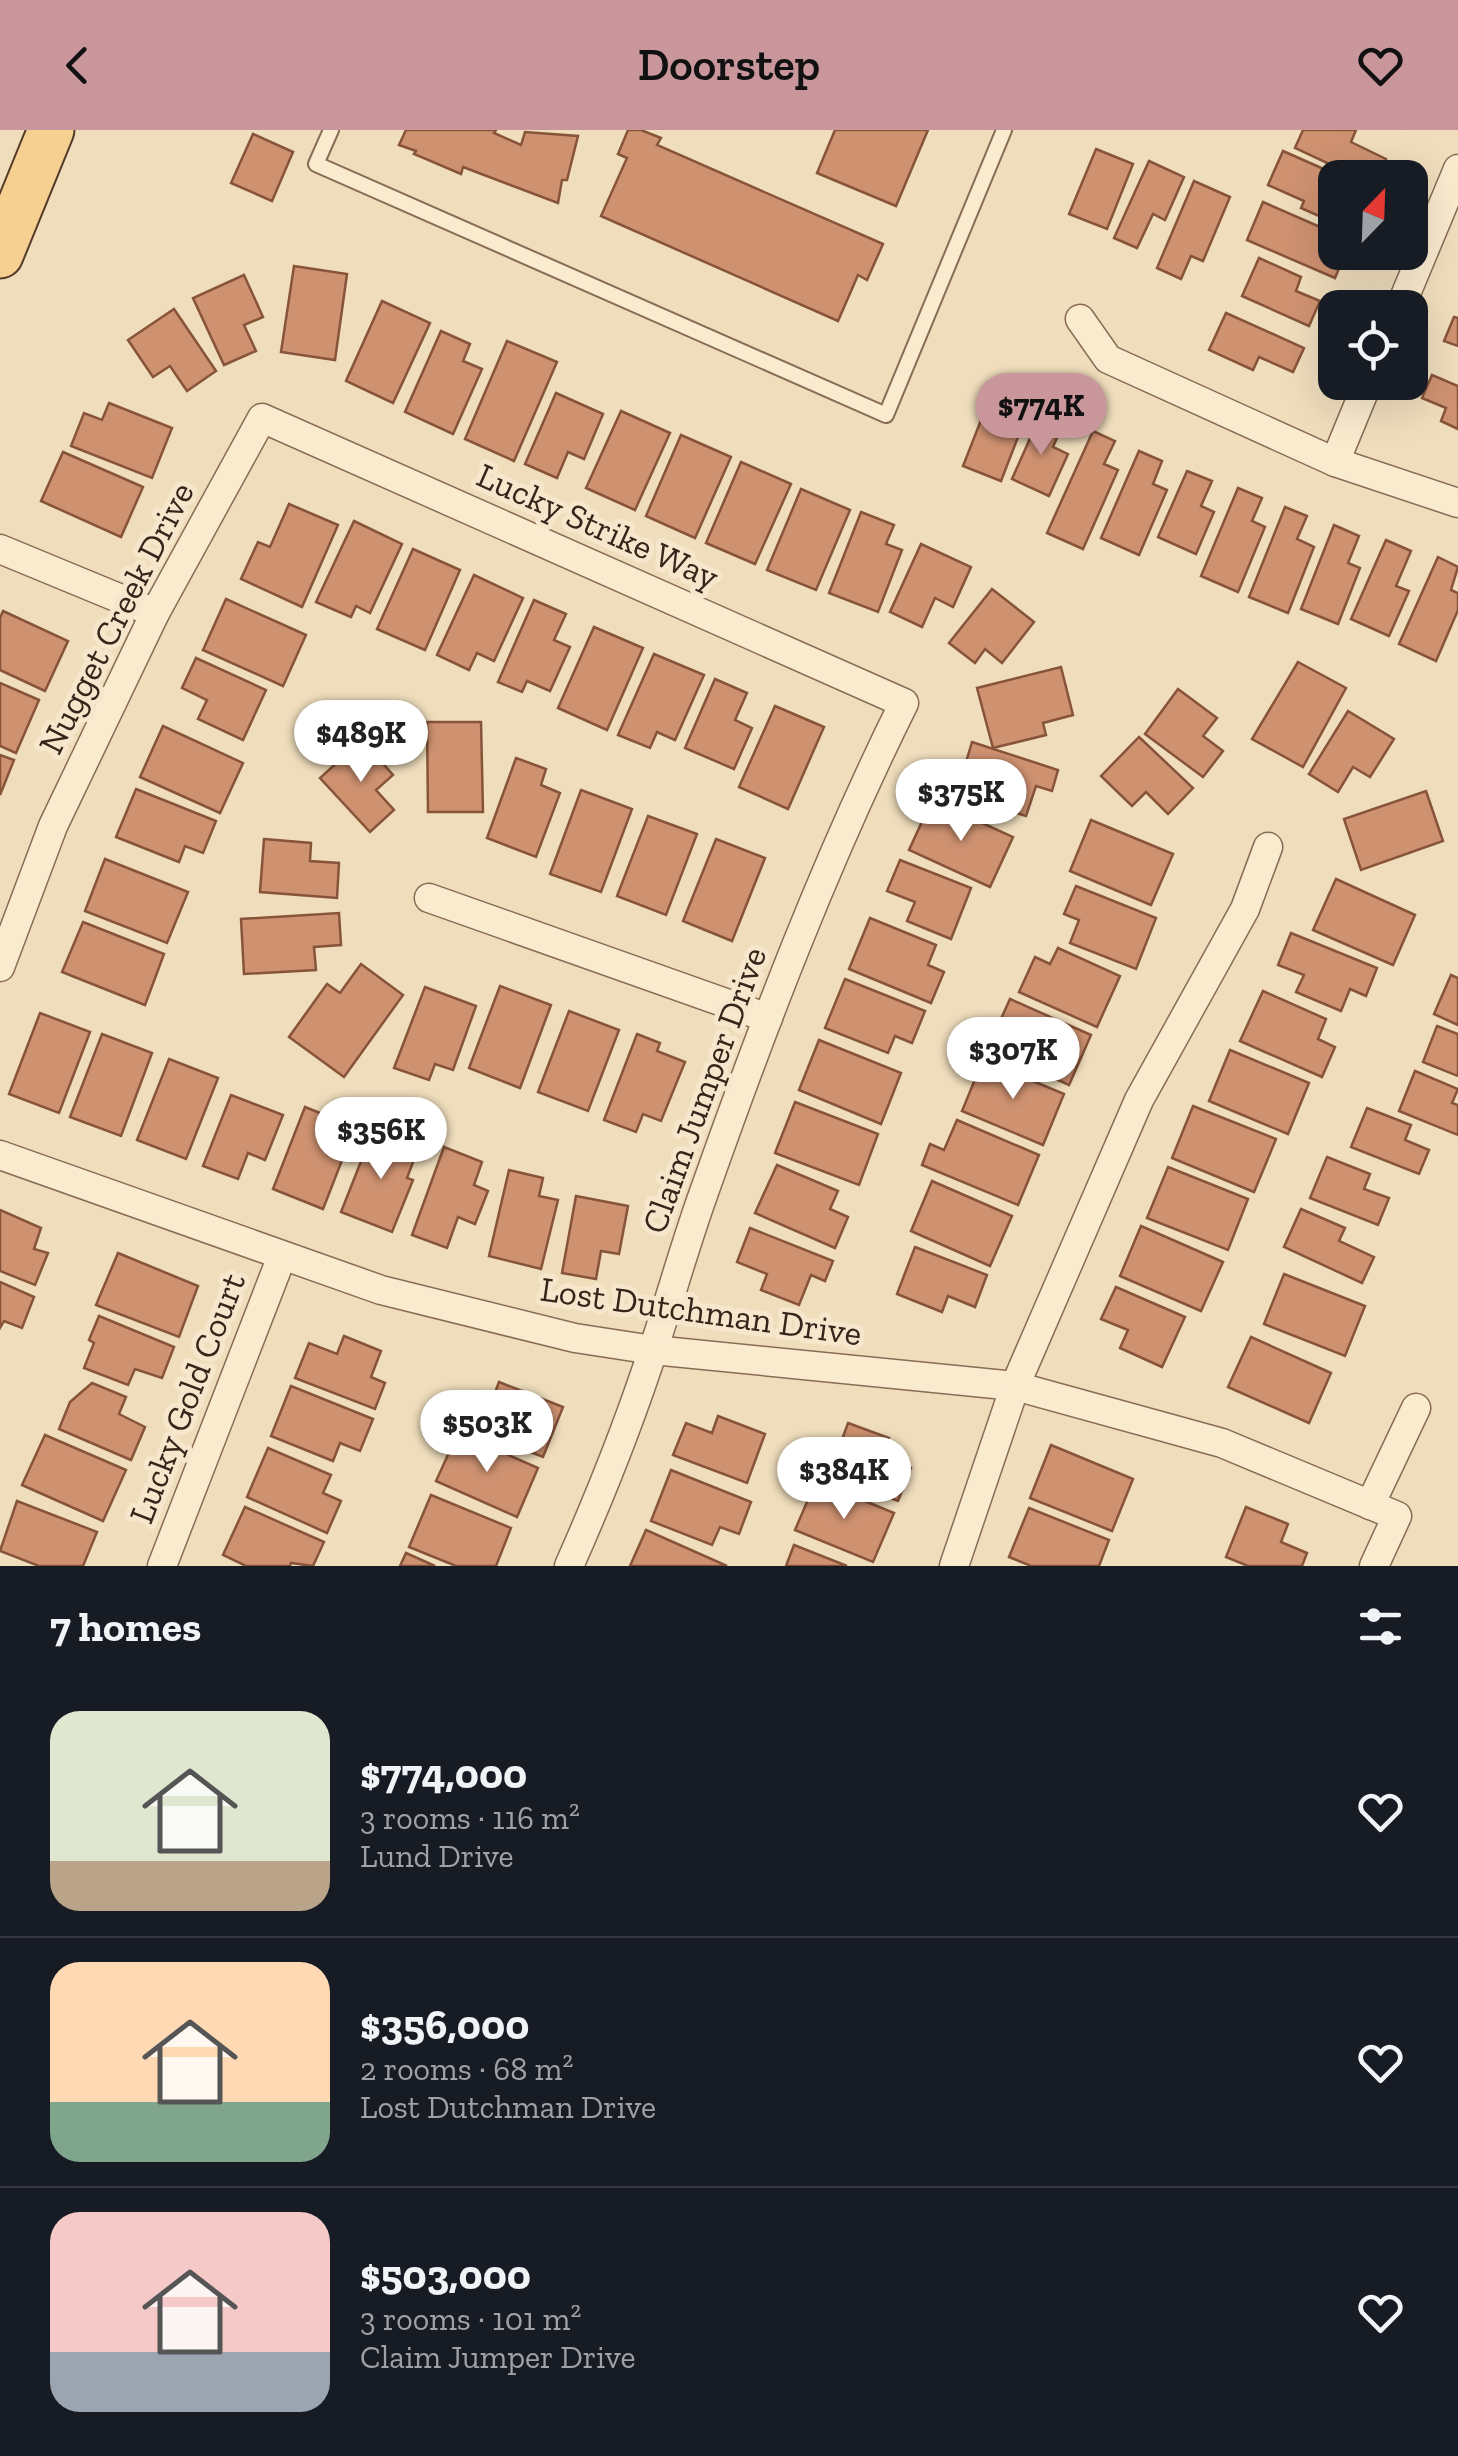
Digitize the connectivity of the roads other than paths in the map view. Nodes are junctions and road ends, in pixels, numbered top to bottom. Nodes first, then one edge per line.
1 (51, 130) edge
2 (330, 130) edge
3 (1004, 130) edge
4 (1458, 169) edge
5 (1, 250) edge
6 (1408, 290) edge
7 (1080, 319) dead end
8 (1360, 400) edge
9 (262, 418) joint
10 (1334, 462) junction
11 (1458, 503) edge
12 (0, 549) edge
13 (155, 613) junction
14 (904, 703) joint
15 (1268, 847) dead end
16 (430, 898) dead end
17 (0, 967) edge
18 (768, 1018) junction
19 (0, 1155) edge
20 (282, 1256) junction
21 (653, 1350) junction
22 (1014, 1386) junction
23 (1416, 1408) dead end
24 (1384, 1511) junction
25 (162, 1566) edge
26 (570, 1566) edge
27 (954, 1566) edge
28 (1374, 1566) edge

1 - 5 main road
2 - 3 lane
4 - 6 street
7 - 10 street
8 - 10 street
9 - 13 street, Nugget Creek Drive
9 - 14 street, Lucky Strike Way
10 - 11 street
12 - 13 street
13 - 17 street, Nugget Creek Drive
14 - 18 street, Claim Jumper Drive
15 - 22 street
16 - 18 street
18 - 21 street, Claim Jumper Drive
19 - 20 street, Lost Dutchman Drive
20 - 21 street, Lost Dutchman Drive
20 - 25 street, Lucky Gold Court
21 - 22 street, Lost Dutchman Drive
21 - 26 street, Claim Jumper Drive
22 - 24 street, Lost Dutchman Drive
22 - 27 street
23 - 24 street
24 - 28 street

